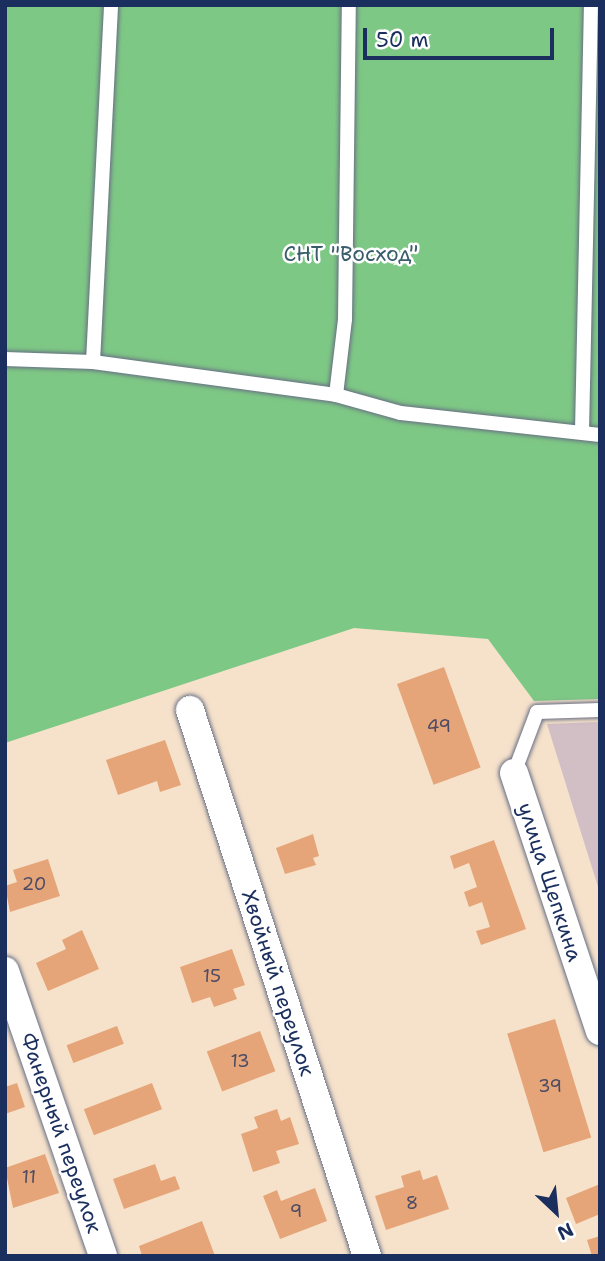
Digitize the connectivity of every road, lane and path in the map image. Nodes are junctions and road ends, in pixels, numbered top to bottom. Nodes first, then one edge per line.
1 (111, 5) edge
2 (349, 5) edge
3 (591, 5) edge
4 (5, 359) edge
5 (93, 362) junction
6 (337, 395) junction
7 (582, 432) junction
8 (600, 435) edge
9 (190, 710) dead end
10 (600, 710) edge
11 (514, 773) joint
12 (5, 971) edge
13 (600, 1031) edge
14 (103, 1256) edge
15 (367, 1256) edge

1 - 5 lane
2 - 6 lane
3 - 7 lane
4 - 5 lane
5 - 6 lane
6 - 7 lane
7 - 8 lane
9 - 15 street, Хвойный переулок
10 - 11 lane
11 - 13 street, улица Щепкина
12 - 14 street, Фанерный переулок

